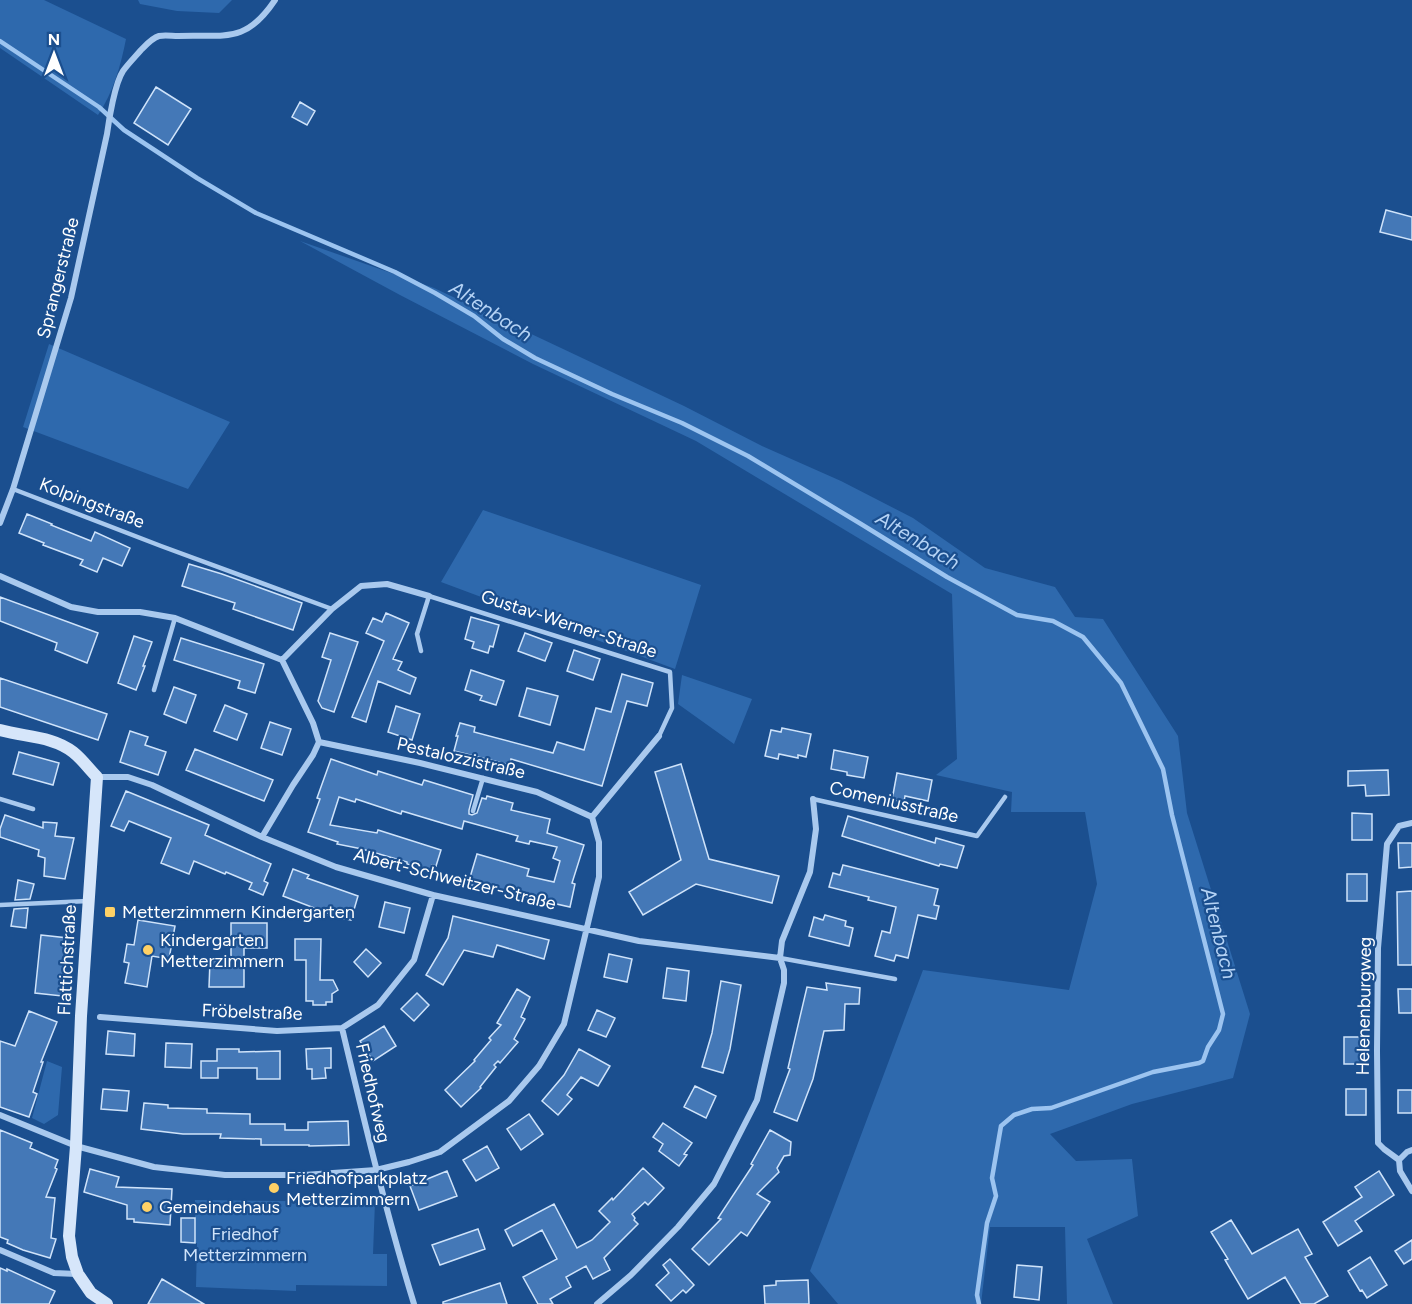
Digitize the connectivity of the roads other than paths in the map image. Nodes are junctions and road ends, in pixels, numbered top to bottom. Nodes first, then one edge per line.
1 (274, 0) edge
2 (13, 489) junction
3 (0, 523) edge
4 (0, 576) edge
5 (429, 596) junction
6 (332, 609) junction
7 (175, 618) junction
8 (421, 651) dead end
9 (282, 660) junction
10 (154, 690) dead end
11 (0, 730) edge
12 (659, 736) joint
13 (318, 742) junction
14 (97, 777) junction
15 (483, 778) junction
16 (1005, 797) dead end
17 (0, 799) edge
18 (813, 799) joint
19 (33, 809) dead end
20 (473, 811) dead end
21 (592, 817) junction
22 (1412, 823) edge
23 (262, 837) junction
24 (433, 895) junction
25 (88, 901) junction
26 (0, 905) edge
27 (587, 930) junction
28 (780, 958) junction
29 (895, 979) dead end
30 (100, 1017) dead end
31 (342, 1028) junction
32 (0, 1115) edge
33 (76, 1146) junction
34 (1412, 1150) edge
35 (1399, 1160) junction
36 (376, 1170) junction
37 (1412, 1191) edge
38 (0, 1250) edge
39 (78, 1274) junction
40 (107, 1304) edge
41 (414, 1304) edge
42 (597, 1304) edge

1 - 2 street, Sprangerstraße
2 - 3 street, Sprangerstraße
2 - 6 lane, Kolpingstraße
4 - 7 street
5 - 6 street, Gustav-Werner-Straße
5 - 8 lane
5 - 12 lane, Gustav-Werner-Straße
6 - 9 street, Gustav-Werner-Straße
7 - 9 street
7 - 10 lane
9 - 13 street
11 - 14 main road
12 - 21 street
13 - 15 street, Pestalozzistraße
13 - 23 street
14 - 23 street, Albert-Schweitzer-Straße
14 - 25 main road, Flattichstraße
15 - 20 lane
15 - 21 street, Pestalozzistraße
16 - 18 lane, Comeniusstraße
17 - 19 lane
18 - 28 street, Comeniusstraße
21 - 27 street
22 - 35 street, Helenenburgweg
23 - 24 street, Albert-Schweitzer-Straße
24 - 27 street, Albert-Schweitzer-Straße
24 - 31 street, Fröbelstraße
25 - 26 lane
25 - 33 main road, Flattichstraße
27 - 28 street, Albert-Schweitzer-Straße
27 - 36 street
28 - 29 lane, Albert-Schweitzer-Straße
28 - 42 street, Comeniusstraße
30 - 31 street, Fröbelstraße
31 - 36 street, Friedhofweg
32 - 33 street
33 - 36 street
33 - 39 main road, Flattichstraße
34 - 35 street
35 - 37 street, Helenenburgweg
36 - 41 street, Friedhofweg
38 - 39 street
39 - 40 main road

